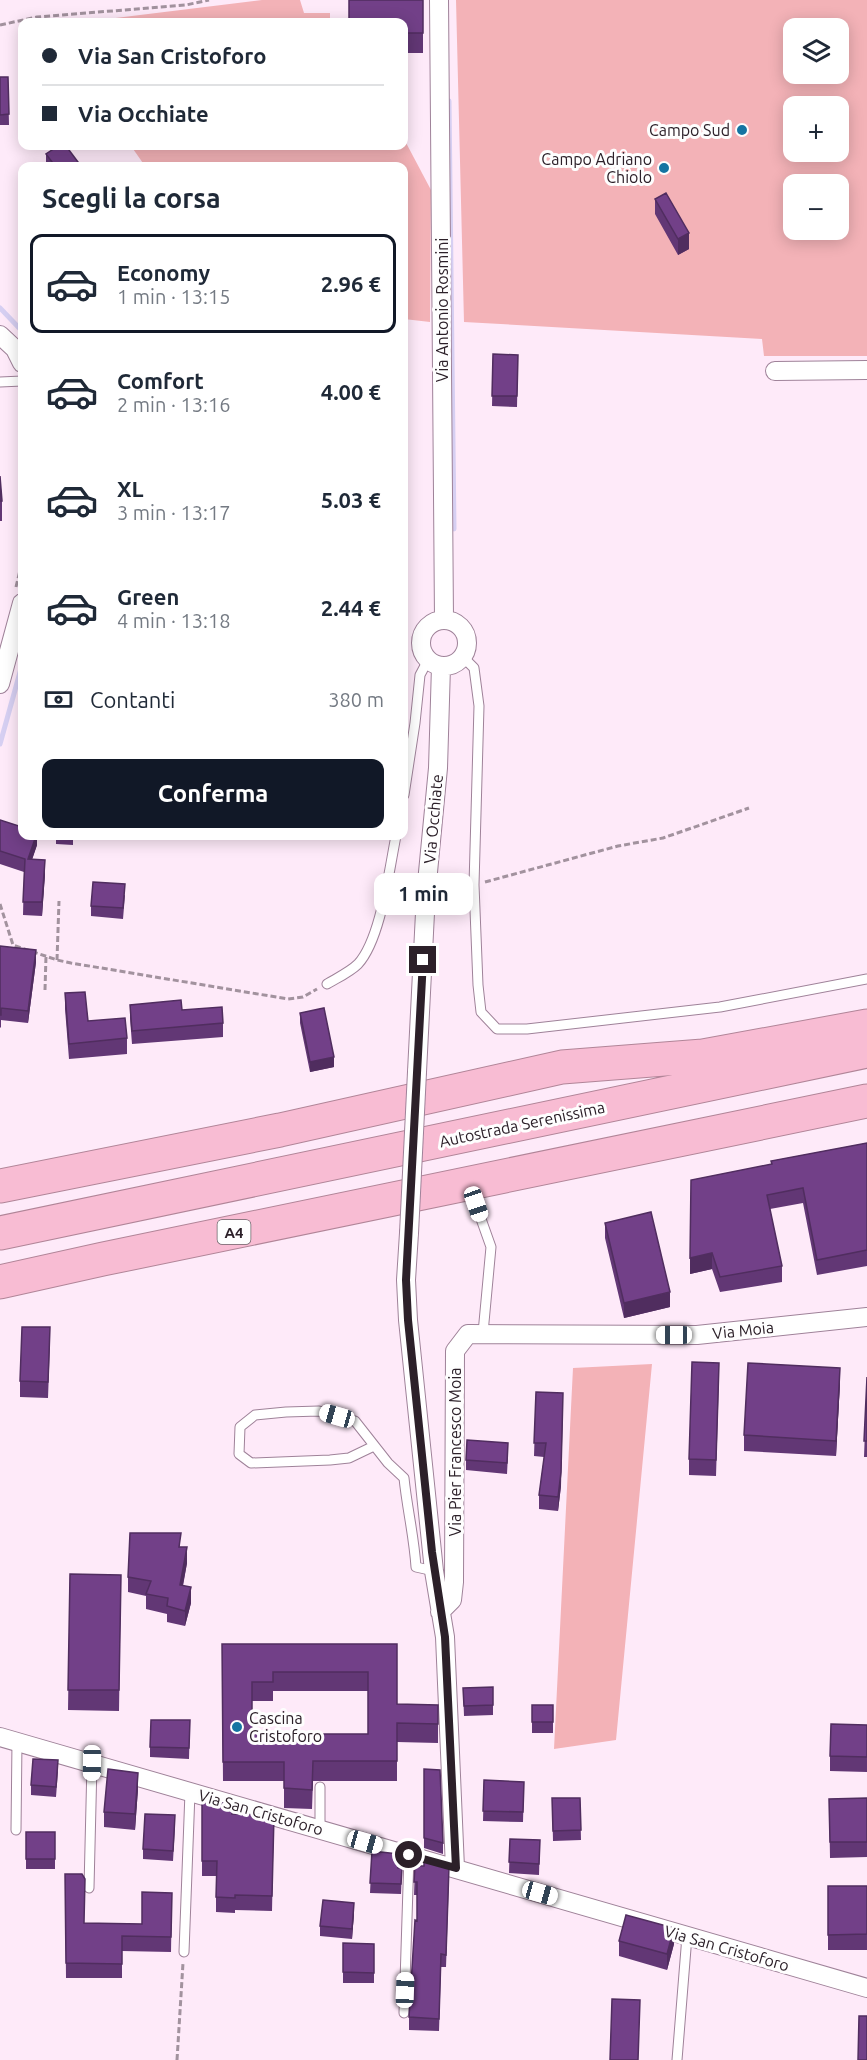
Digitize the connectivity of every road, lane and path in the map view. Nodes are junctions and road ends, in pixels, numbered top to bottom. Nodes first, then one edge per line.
1 (209, 0) edge
2 (439, 0) edge
3 (29, 18) edge
4 (18, 21) edge
5 (0, 25) edge
6 (0, 335) edge
7 (18, 355) edge
8 (867, 370) edge
9 (775, 371) dead end
10 (18, 381) edge
11 (0, 382) edge
12 (18, 618) edge
13 (444, 619) junction
14 (463, 657) junction
15 (435, 663) junction
16 (0, 684) edge
17 (408, 769) edge
18 (748, 808) dead end
19 (395, 840) edge
20 (474, 885) junction
21 (59, 901) dead end
22 (0, 904) edge
23 (14, 945) junction
24 (13, 956) edge
25 (46, 956) junction
26 (57, 960) junction
27 (867, 979) edge
28 (327, 984) joint
29 (45, 990) dead end
30 (867, 1026) edge
31 (867, 1051) edge
32 (867, 1101) edge
33 (468, 1183) junction
34 (0, 1186) edge
35 (0, 1233) edge
36 (0, 1282) edge
37 (0, 1304) edge
38 (867, 1317) edge
39 (483, 1333) junction
40 (374, 1446) junction
41 (434, 1571) junction
42 (440, 1612) junction
43 (8, 1739) edge
44 (92, 1763) junction
45 (321, 1787) dead end
46 (190, 1792) junction
47 (321, 1829) junction
48 (16, 1830) dead end
49 (409, 1855) junction
50 (456, 1868) junction
51 (89, 1888) dead end
52 (687, 1936) junction
53 (184, 1952) joint
54 (867, 1988) edge
55 (404, 2013) dead end
56 (177, 2060) edge
57 (677, 2060) edge

1 - 3 path
2 - 13 street, Via Antonio Rosmini
4 - 5 path
6 - 7 street
8 - 9 street
10 - 11 lane
12 - 16 street
13 - 14 street
13 - 15 street
14 - 15 street
14 - 20 lane
15 - 17 lane, Via Occhiate
15 - 41 street, Via Occhiate, bridge
18 - 20 path
19 - 28 lane
20 - 27 lane
21 - 26 path
22 - 23 path
23 - 24 path
23 - 25 path
25 - 26 path
25 - 29 path
26 - 28 path
30 - 34 highway
31 - 35 highway, Autostrada Serenissima
32 - 33 highway, A4
33 - 36 highway, A4
33 - 37 highway
33 - 39 lane
38 - 39 street, Via Moia
39 - 42 street, Via Pier Francesco Moia
40 - 40 lane
40 - 41 lane
41 - 42 street, Via Occhiate
42 - 50 street, Via Occhiate
43 - 44 street, Via San Cristoforo
43 - 48 lane
44 - 46 street, Via San Cristoforo
44 - 51 lane
45 - 47 lane
46 - 47 street, Via San Cristoforo
46 - 53 lane
47 - 49 street, Via San Cristoforo
49 - 50 street, Via San Cristoforo
49 - 55 lane
50 - 52 street, Via San Cristoforo
52 - 54 street, Via San Cristoforo
52 - 57 lane
53 - 56 path

